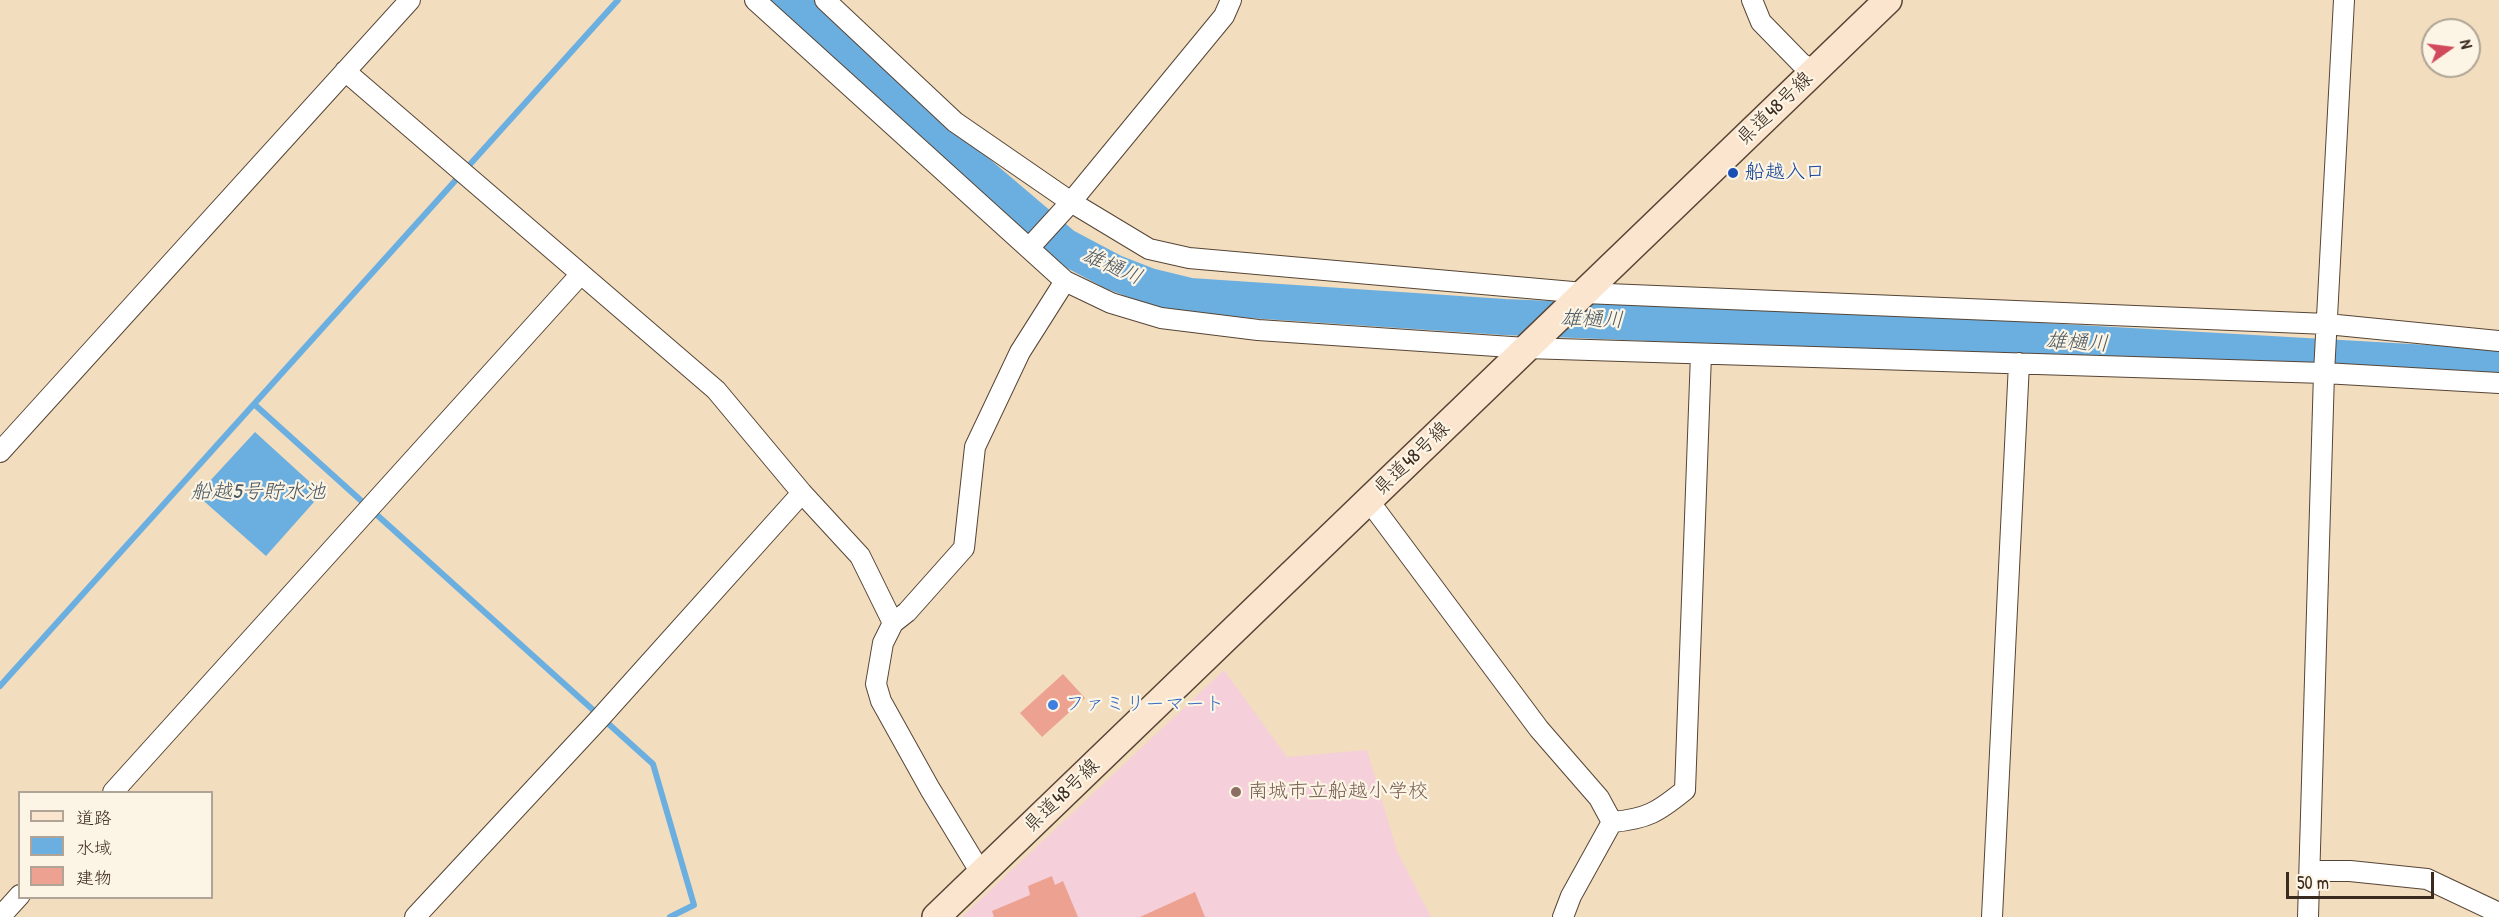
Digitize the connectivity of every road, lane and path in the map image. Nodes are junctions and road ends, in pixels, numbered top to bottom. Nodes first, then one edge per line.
1 (410, 0) edge
2 (755, 0) edge
3 (825, 0) edge
4 (1231, 0) edge
5 (1752, 0) edge
6 (1888, 0) edge
7 (2344, 0) edge
8 (345, 71) junction
9 (1814, 71) junction
10 (1071, 202) junction
11 (1029, 248) junction
12 (580, 275) junction
13 (1065, 281) junction
14 (1579, 298) junction
15 (2327, 324) junction
16 (2499, 341) edge
17 (1532, 343) junction
18 (1701, 354) junction
19 (2019, 363) junction
20 (2324, 373) junction
21 (2499, 383) edge
22 (0, 452) edge
23 (802, 493) junction
24 (1369, 501) junction
25 (892, 623) junction
26 (114, 791) edge
27 (1612, 822) junction
28 (2311, 871) junction
29 (981, 873) junction
30 (18, 897) edge
31 (2499, 913) edge
32 (0, 917) edge
33 (415, 917) edge
34 (936, 917) edge
35 (1563, 917) edge
36 (1992, 917) edge
37 (2308, 917) edge

1 - 8 street
2 - 11 street
3 - 10 street
4 - 10 street
5 - 9 street
6 - 9 main road, 県道48号線
7 - 15 street
8 - 12 street
8 - 22 street
9 - 14 main road, 県道48号線
10 - 11 street
10 - 14 street
11 - 13 street
12 - 23 street
12 - 26 street
13 - 17 street
13 - 25 street
14 - 15 street
14 - 17 main road, 県道48号線
15 - 16 street
15 - 20 street
17 - 18 street
17 - 24 main road, 県道48号線
18 - 19 street
18 - 27 street
19 - 20 street
19 - 36 street
20 - 21 street
20 - 28 street
23 - 25 street
23 - 33 street
24 - 27 street
24 - 29 main road, 県道48号線
25 - 29 street
27 - 35 street
28 - 31 street
28 - 37 street
29 - 34 main road, 県道48号線
30 - 32 street

